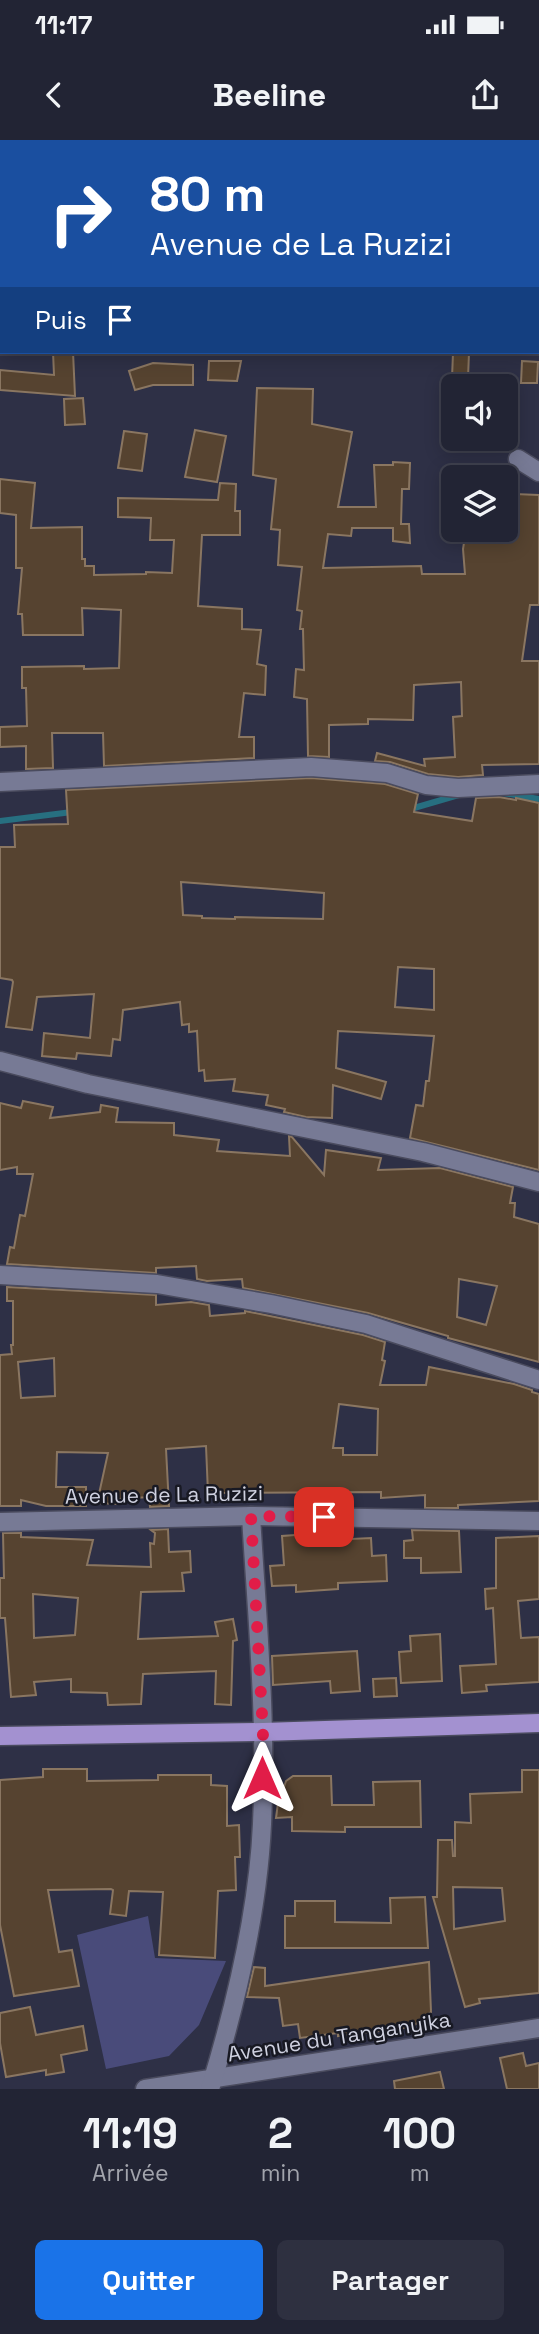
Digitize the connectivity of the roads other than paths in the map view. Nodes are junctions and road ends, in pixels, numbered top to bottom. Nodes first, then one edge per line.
1 (518, 460) dead end
2 (539, 472) edge
3 (0, 782) edge
4 (539, 784) edge
5 (0, 1061) edge
6 (539, 1182) edge
7 (0, 1275) edge
8 (539, 1380) edge
9 (251, 1516) junction
10 (539, 1521) edge
11 (0, 1522) edge
12 (539, 1723) edge
13 (263, 1732) junction
14 (0, 1736) edge
15 (539, 2028) edge
16 (211, 2084) edge
17 (145, 2089) edge

1 - 2 street
3 - 4 street
5 - 6 street
7 - 8 street
9 - 10 street, Avenue de La Ruzizi
9 - 11 street, Avenue de La Ruzizi
9 - 13 street
12 - 13 main road
13 - 14 main road
13 - 16 street
15 - 16 street, Avenue du Tanganyika
16 - 17 street, Avenue du Tanganyika

